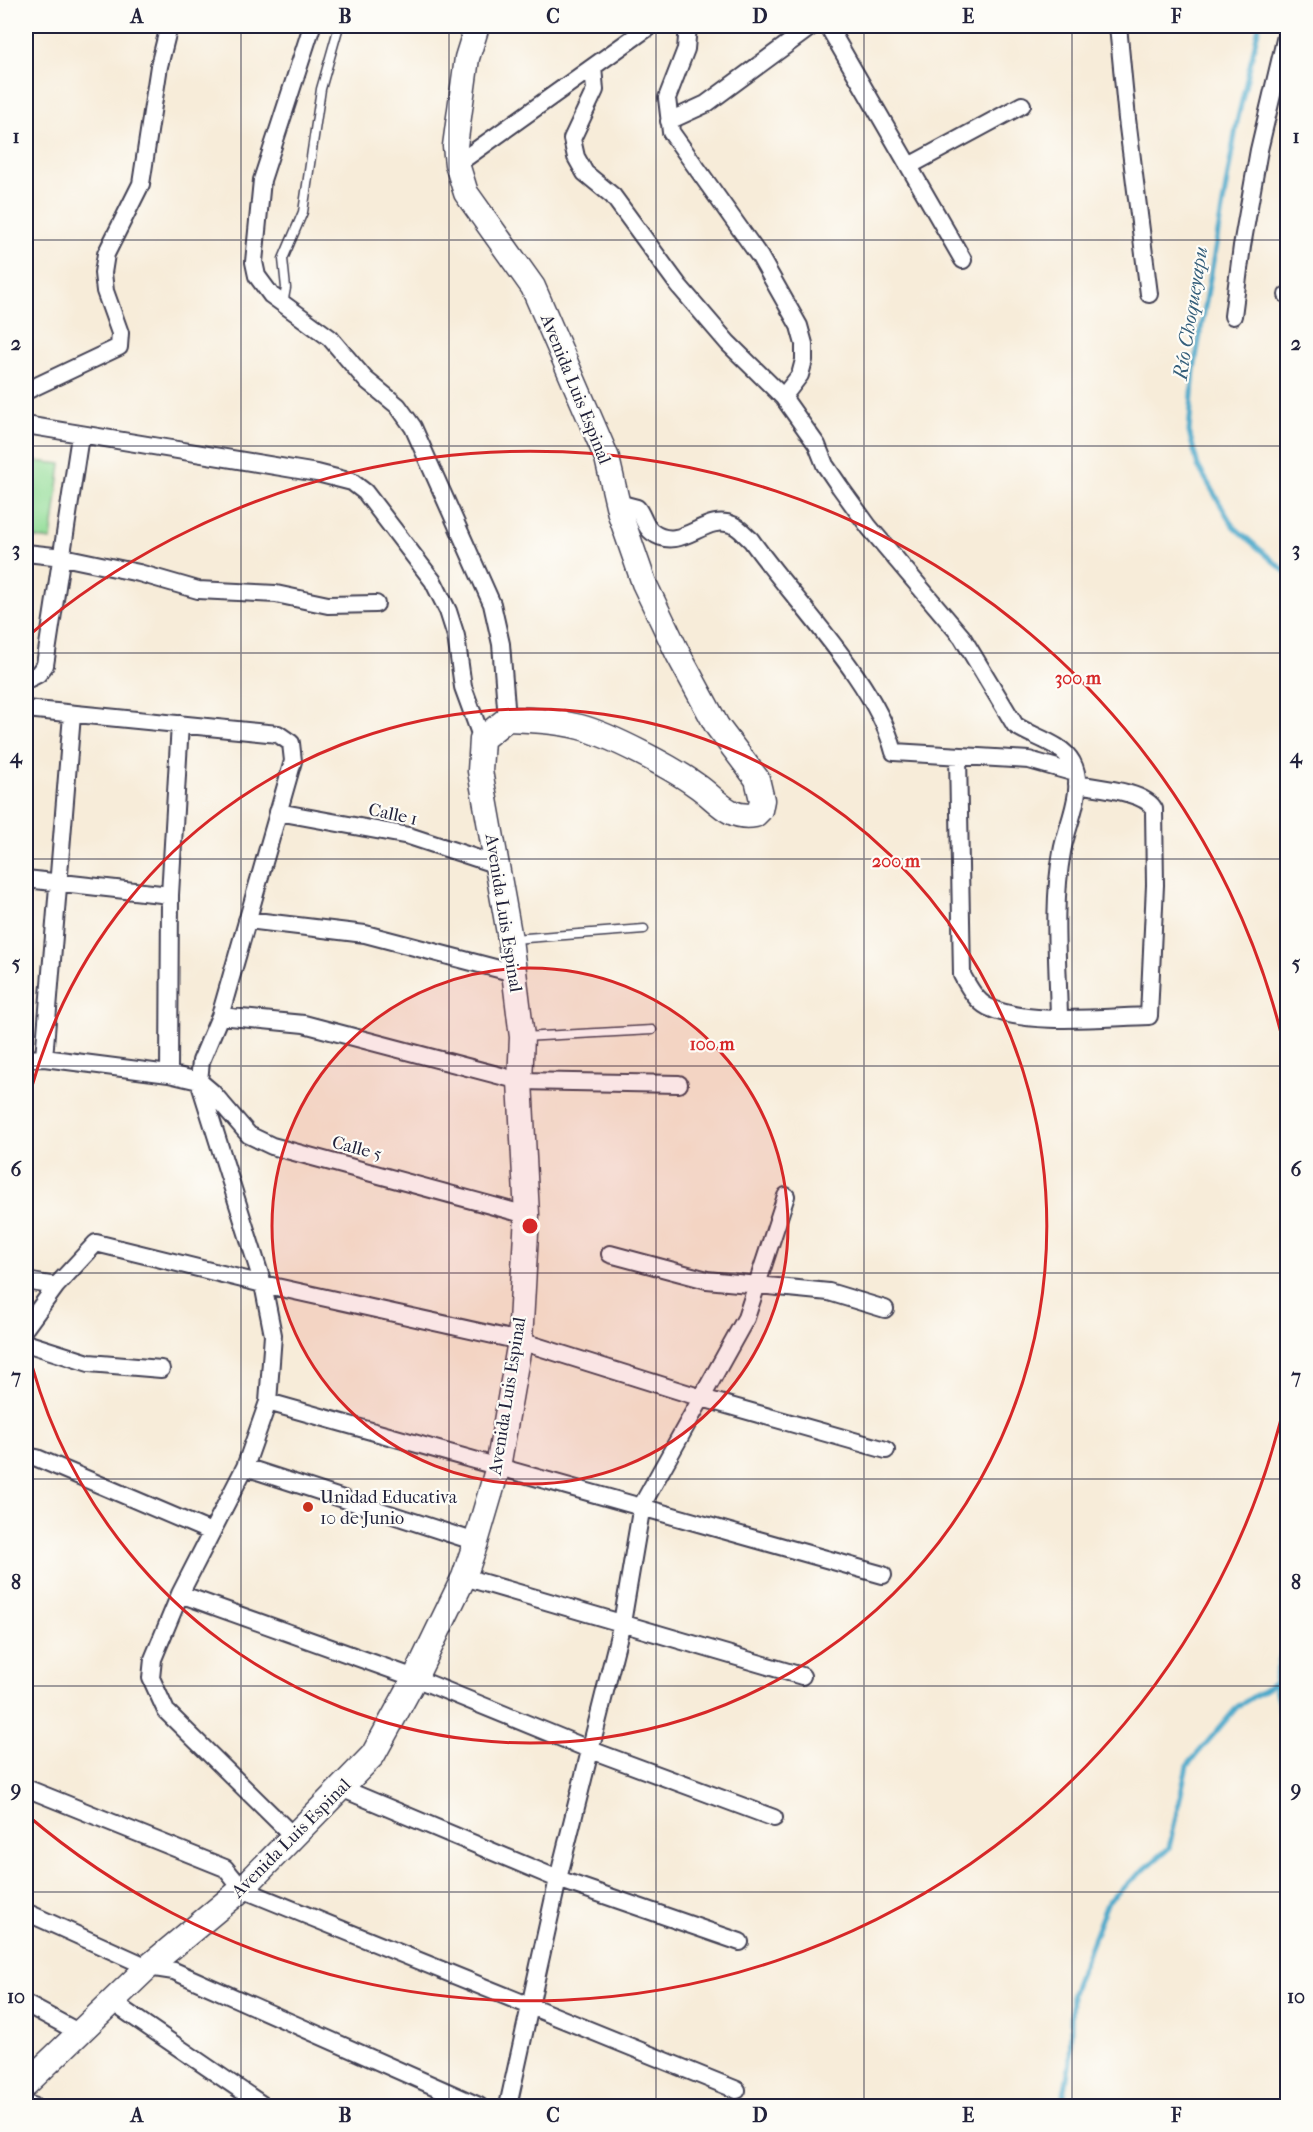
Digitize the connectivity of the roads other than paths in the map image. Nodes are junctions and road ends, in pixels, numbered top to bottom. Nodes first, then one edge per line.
1 (169, 26) edge
2 (312, 26) edge
3 (339, 26) edge
4 (477, 26) edge
5 (650, 26) edge
6 (688, 26) edge
7 (812, 26) edge
8 (828, 26) edge
9 (1118, 26) edge
10 (1287, 27) edge
11 (592, 67) junction
12 (1022, 105) dead end
13 (669, 121) junction
14 (457, 164) junction
15 (909, 166) junction
16 (963, 260) dead end
17 (1149, 294) dead end
18 (283, 305) junction
19 (1233, 316) dead end
20 (26, 391) edge
21 (783, 397) junction
22 (26, 425) edge
23 (80, 436) junction
24 (618, 503) junction
25 (26, 553) edge
26 (63, 557) junction
27 (376, 604) dead end
28 (28, 677) edge
29 (26, 709) edge
30 (72, 715) junction
31 (507, 719) junction
32 (180, 724) junction
33 (482, 739) junction
34 (958, 756) junction
35 (1076, 778) junction
36 (278, 812) junction
37 (497, 865) junction
38 (26, 879) edge
39 (58, 884) junction
40 (170, 895) junction
41 (247, 920) junction
42 (644, 929) dead end
43 (510, 939) junction
44 (514, 973) junction
45 (220, 1016) junction
46 (1059, 1018) junction
47 (652, 1030) dead end
48 (522, 1037) junction
49 (44, 1058) junction
50 (26, 1059) edge
51 (169, 1074) junction
52 (199, 1081) junction
53 (520, 1081) junction
54 (679, 1084) dead end
55 (786, 1196) dead end
56 (526, 1215) junction
57 (610, 1254) dead end
58 (26, 1281) edge
59 (263, 1284) junction
60 (757, 1285) junction
61 (56, 1286) junction
62 (885, 1309) dead end
63 (26, 1327) edge
64 (520, 1341) junction
65 (26, 1343) edge
66 (160, 1369) dead end
67 (702, 1398) junction
68 (268, 1402) junction
69 (886, 1450) dead end
70 (26, 1456) edge
71 (245, 1467) junction
72 (498, 1467) junction
73 (642, 1505) junction
74 (212, 1532) junction
75 (476, 1542) junction
76 (883, 1575) dead end
77 (464, 1577) junction
78 (180, 1594) junction
79 (622, 1623) junction
80 (802, 1676) dead end
81 (415, 1678) junction
82 (591, 1750) junction
83 (26, 1788) edge
84 (341, 1788) junction
85 (774, 1818) dead end
86 (293, 1836) junction
87 (558, 1879) junction
88 (242, 1889) junction
89 (26, 1912) edge
90 (740, 1942) dead end
91 (148, 1967) junction
92 (112, 2002) junction
93 (26, 2004) edge
94 (531, 2004) junction
95 (80, 2033) junction
96 (26, 2084) edge
97 (737, 2090) dead end
98 (26, 2105) edge
99 (33, 2106) edge
100 (264, 2106) edge
101 (479, 2106) edge
102 (508, 2106) edge

1 - 20 street
2 - 18 street
3 - 18 lane
4 - 14 street, Avenida Luis Espinal
5 - 11 street
6 - 13 street
7 - 13 street
8 - 15 street
9 - 17 street
10 - 19 street
11 - 14 street
11 - 21 street
12 - 15 street
13 - 21 street
14 - 24 street, Avenida Luis Espinal
15 - 16 street
18 - 31 street
21 - 35 street
22 - 23 street
23 - 26 street
23 - 33 street
24 - 31 street, Avenida Luis Espinal
24 - 34 street
25 - 26 street
26 - 27 street
26 - 28 street
29 - 30 street
30 - 32 street
30 - 39 street
31 - 33 street
32 - 36 street
32 - 40 street
33 - 37 street, Avenida Luis Espinal
34 - 35 street
34 - 46 street
35 - 46 street
35 - 46 street
36 - 37 street, Calle 1
36 - 41 street
37 - 43 street, Avenida Luis Espinal
38 - 39 street
39 - 40 street
39 - 49 street
40 - 51 street
41 - 44 street
41 - 45 street
42 - 43 lane
43 - 44 street, Avenida Luis Espinal
44 - 48 street, Avenida Luis Espinal
45 - 52 street
45 - 53 street
47 - 48 lane
48 - 53 street, Avenida Luis Espinal
49 - 50 street
49 - 51 street
51 - 52 street
52 - 56 street, Calle 5
52 - 59 street
53 - 54 street
53 - 56 street, Avenida Luis Espinal
55 - 60 street
56 - 64 street, Avenida Luis Espinal
57 - 60 street
58 - 61 street
59 - 61 street
59 - 64 street
59 - 68 street
60 - 62 street
60 - 67 street
61 - 63 street
64 - 67 street
64 - 72 street, Avenida Luis Espinal
65 - 66 street
67 - 69 street
67 - 73 street
68 - 71 street
68 - 72 street
70 - 74 street
71 - 74 street
71 - 75 street
72 - 73 street
72 - 75 street, Avenida Luis Espinal
73 - 76 street
73 - 79 street
74 - 78 street
75 - 77 street, Avenida Luis Espinal
77 - 79 street
77 - 81 street, Avenida Luis Espinal
78 - 81 street
78 - 86 street
79 - 80 street
79 - 82 street
81 - 82 street
81 - 84 street, Avenida Luis Espinal
82 - 85 street
82 - 87 street
83 - 88 street
84 - 86 street, Avenida Luis Espinal
84 - 87 street
86 - 88 street, Avenida Luis Espinal
87 - 90 street
87 - 94 street
88 - 91 street, Avenida Luis Espinal
88 - 94 street
89 - 91 street
91 - 92 street, Avenida Luis Espinal
91 - 101 street
92 - 95 street, Avenida Luis Espinal
92 - 100 street
93 - 95 street
94 - 97 street
94 - 102 street
95 - 96 street, Avenida Luis Espinal
98 - 99 street

